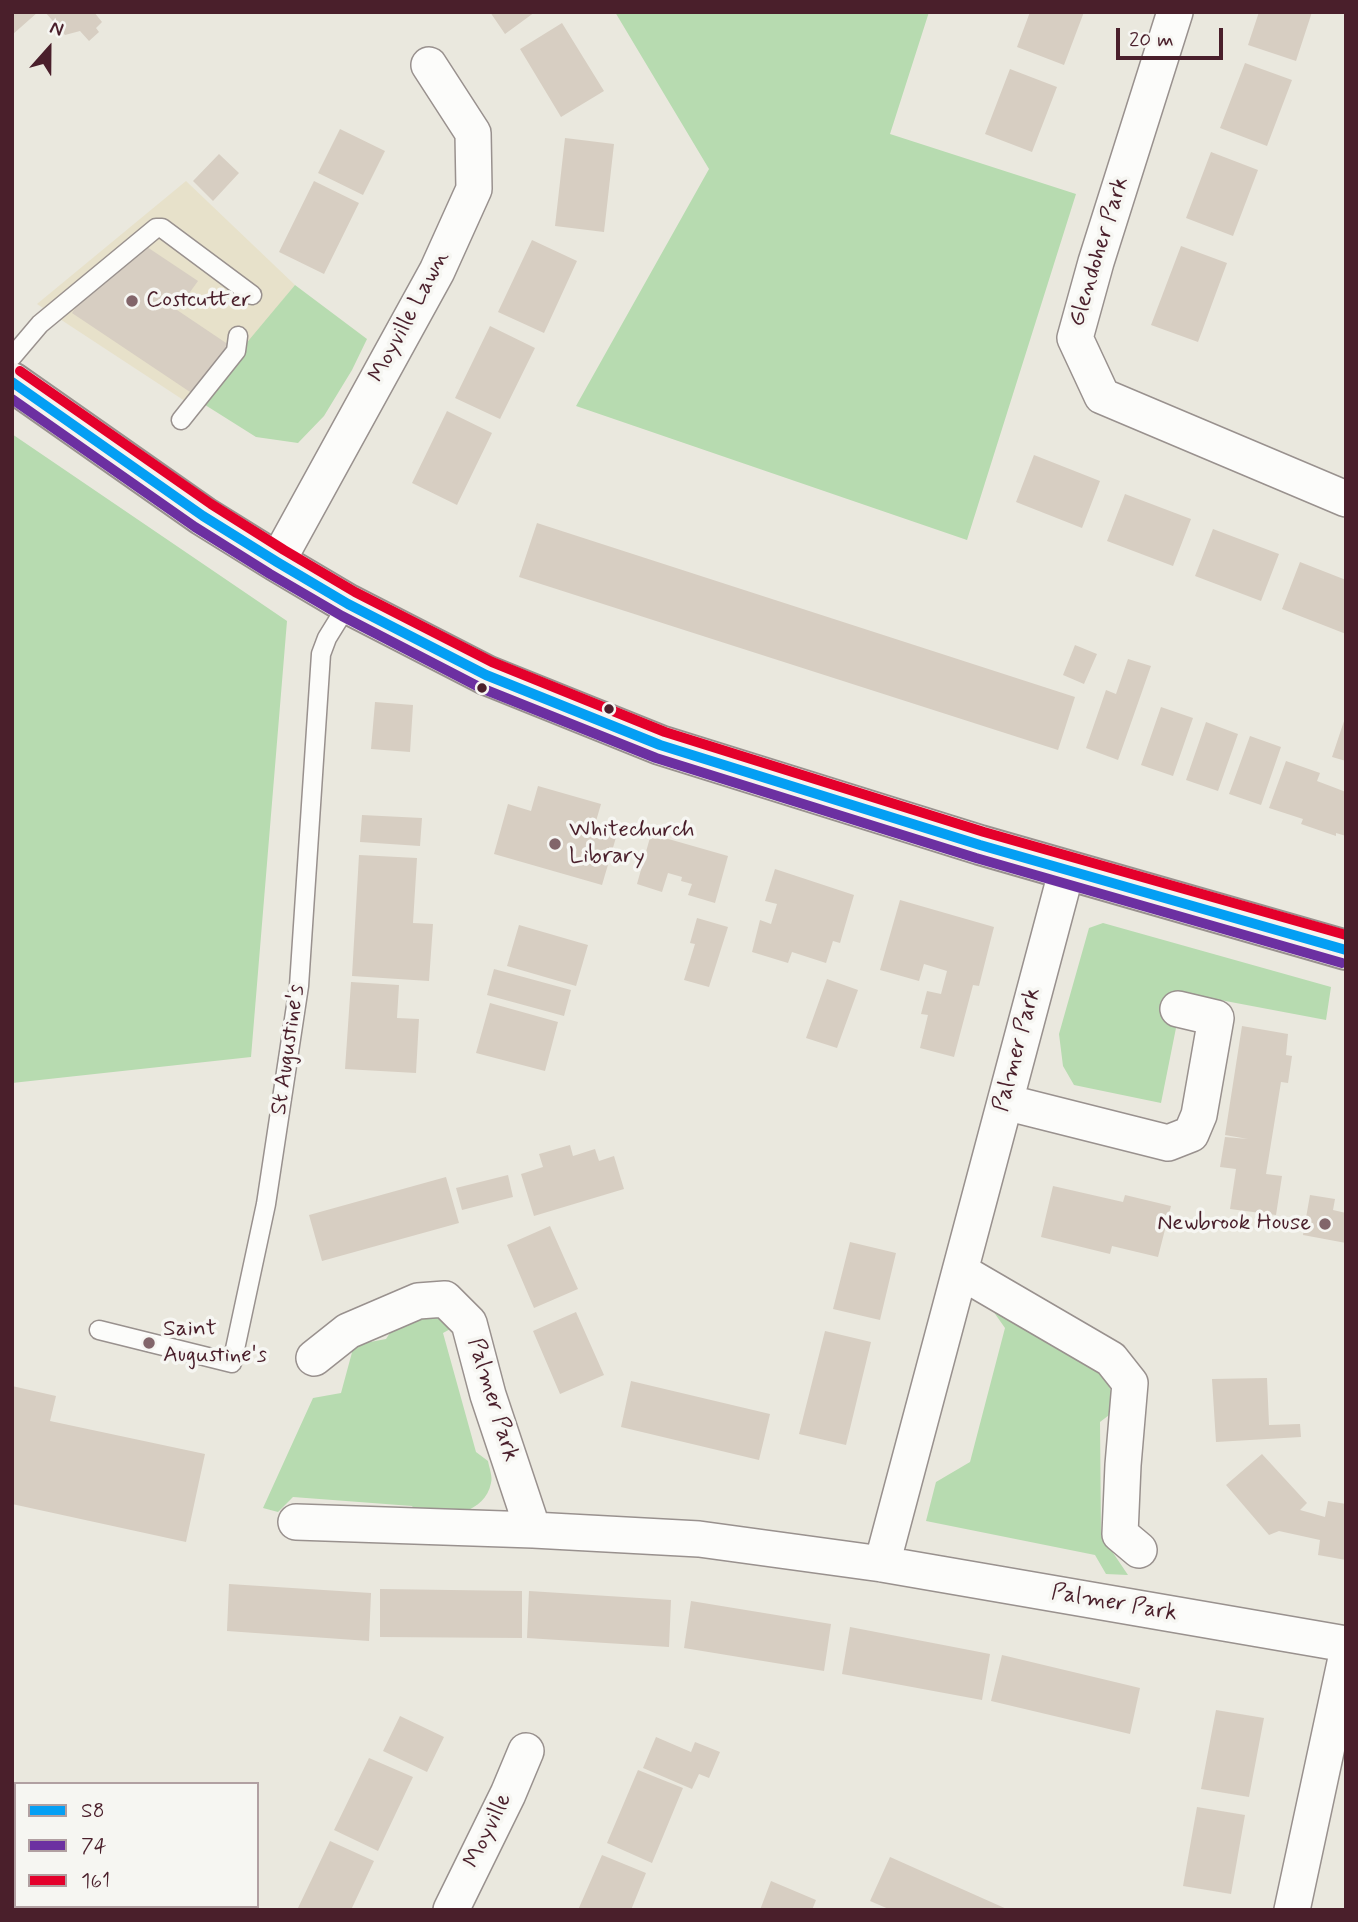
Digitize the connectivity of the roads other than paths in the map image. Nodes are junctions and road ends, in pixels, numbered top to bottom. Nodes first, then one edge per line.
1 (1175, 12) edge
2 (429, 65) dead end
3 (251, 295) dead end
4 (238, 336) dead end
5 (12, 357) edge
6 (12, 382) edge
7 (181, 420) dead end
8 (1346, 499) edge
9 (276, 562) junction
10 (348, 604) junction
11 (1067, 869) junction
12 (1346, 950) edge
13 (1178, 1009) dead end
14 (1005, 1102) junction
15 (960, 1271) junction
16 (99, 1330) dead end
17 (314, 1358) dead end
18 (296, 1522) dead end
19 (533, 1530) junction
20 (1139, 1550) dead end
21 (883, 1564) junction
22 (1346, 1644) edge
23 (1346, 1658) edge
24 (526, 1751) dead end
25 (451, 1910) edge
26 (1292, 1910) edge

1 - 8 street, Glendoher Park
2 - 9 street, Moyville Lawn
3 - 5 lane
4 - 7 lane
6 - 9 main road
9 - 10 main road
10 - 11 main road
10 - 16 lane, St Augustine's
11 - 12 main road
11 - 14 street, Palmer Park
13 - 14 street
14 - 15 street, Palmer Park
15 - 20 street
15 - 21 street, Palmer Park
17 - 19 street, Palmer Park
18 - 19 street, Palmer Park
19 - 21 street, Palmer Park
21 - 22 street, Palmer Park
23 - 26 street
24 - 25 street, Moyville

